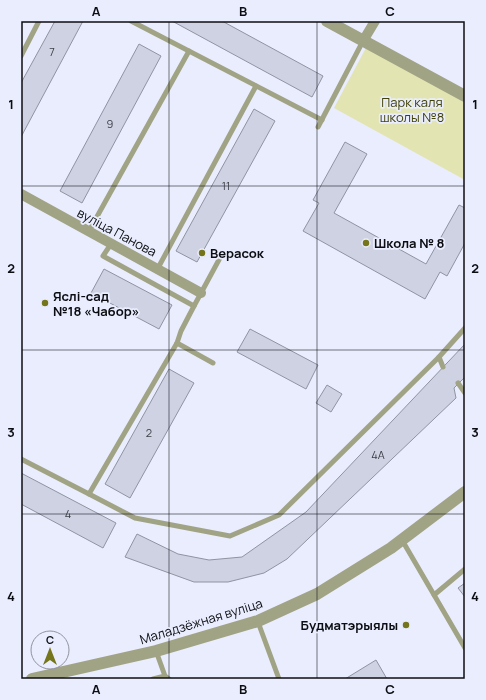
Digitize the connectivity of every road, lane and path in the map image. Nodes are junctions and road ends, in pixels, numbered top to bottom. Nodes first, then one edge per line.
1 (39, 21) edge
2 (131, 21) edge
3 (327, 21) edge
4 (375, 21) edge
5 (363, 41) junction
6 (189, 51) junction
7 (21, 56) edge
8 (256, 86) junction
9 (465, 96) edge
10 (322, 120) junction
11 (318, 127) dead end
12 (21, 194) edge
13 (89, 231) junction
14 (111, 244) junction
15 (221, 256) dead end
16 (158, 268) junction
17 (201, 293) junction
18 (194, 306) junction
19 (465, 328) edge
20 (178, 343) junction
21 (439, 357) junction
22 (213, 363) dead end
23 (443, 367) dead end
24 (458, 383) dead end
25 (465, 394) edge
26 (21, 459) edge
27 (465, 492) edge
28 (89, 494) junction
29 (402, 540) junction
30 (465, 569) edge
31 (434, 595) junction
32 (258, 621) junction
33 (465, 648) edge
34 (156, 651) junction
35 (166, 678) edge
36 (32, 679) edge
37 (153, 679) edge
38 (279, 679) edge

1 - 7 lane
2 - 6 lane
3 - 5 street
4 - 5 street
5 - 9 street
5 - 10 lane
6 - 8 lane
6 - 13 lane
8 - 10 lane
8 - 16 lane
10 - 11 lane
12 - 13 street, вуліца Панова
13 - 14 street, вуліца Панова
14 - 16 street, вуліца Панова
14 - 18 lane
15 - 17 lane
16 - 17 street, вуліца Панова
17 - 18 lane
18 - 20 lane
19 - 21 lane
20 - 22 lane
20 - 28 lane
21 - 23 lane
21 - 28 lane
24 - 25 lane
26 - 28 lane
27 - 29 street, Маладзёжная вуліца
29 - 31 lane
29 - 32 street, Маладзёжная вуліца
30 - 31 lane
31 - 33 lane
32 - 34 street, Маладзёжная вуліца
32 - 38 lane
34 - 35 lane
34 - 36 street, Маладзёжная вуліца
35 - 37 lane

